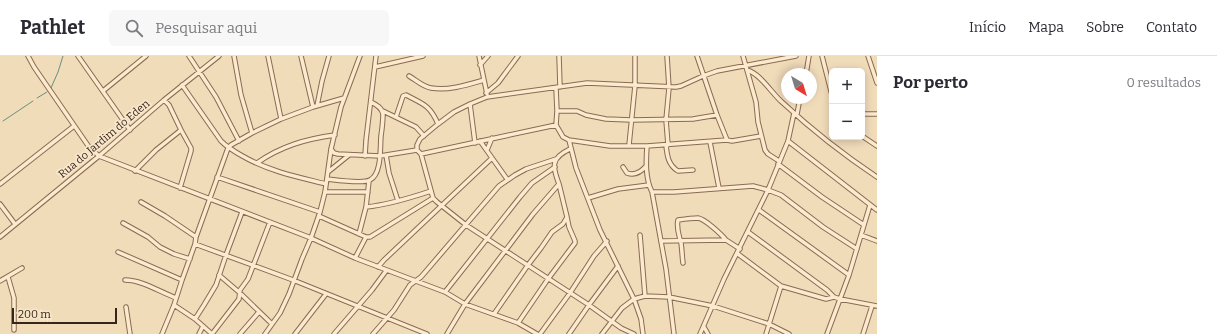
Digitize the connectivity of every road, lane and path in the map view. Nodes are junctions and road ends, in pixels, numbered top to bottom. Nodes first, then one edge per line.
1 (28, 56) edge
2 (84, 56) edge
3 (146, 56) edge
4 (189, 56) edge
5 (219, 56) edge
6 (234, 56) edge
7 (268, 56) edge
8 (301, 56) edge
9 (329, 56) edge
10 (359, 56) edge
11 (376, 56) edge
12 (421, 56) edge
13 (479, 56) edge
14 (488, 56) edge
15 (518, 56) edge
16 (558, 56) edge
17 (635, 56) edge
18 (667, 56) edge
19 (697, 56) edge
20 (744, 56) edge
21 (796, 56) edge
22 (810, 56) edge
23 (822, 56) edge
24 (868, 56) edge
25 (79, 58) edge
26 (778, 58) edge
27 (480, 65) junction
28 (375, 67) junction
29 (747, 68) junction
30 (807, 68) edge
31 (199, 72) junction
32 (410, 76) dead end
33 (703, 76) junction
34 (484, 80) junction
35 (877, 83) edge
36 (829, 84) edge
37 (182, 85) junction
38 (635, 86) junction
39 (558, 88) junction
40 (669, 88) junction
41 (103, 91) junction
42 (487, 95) junction
43 (344, 98) junction
44 (164, 100) junction
45 (371, 102) junction
46 (470, 104) junction
47 (798, 104) edge
48 (317, 106) junction
49 (313, 107) junction
50 (382, 110) junction
51 (557, 111) junction
52 (796, 114) junction
53 (865, 114) edge
54 (877, 114) edge
55 (717, 115) junction
56 (396, 117) junction
57 (281, 119) junction
58 (631, 120) junction
59 (666, 120) junction
60 (438, 124) junction
61 (556, 124) junction
62 (74, 126) junction
63 (130, 130) junction
64 (181, 130) junction
65 (252, 133) junction
66 (335, 135) junction
67 (424, 136) junction
68 (761, 136) junction
69 (492, 138) junction
70 (865, 138) edge
71 (569, 140) junction
72 (727, 140) junction
73 (788, 140) junction
74 (238, 141) junction
75 (480, 141) junction
76 (710, 142) junction
77 (475, 143) junction
78 (630, 145) junction
79 (667, 145) junction
80 (647, 146) junction
81 (877, 146) edge
82 (228, 148) junction
83 (331, 149) junction
84 (570, 149) junction
85 (417, 150) junction
86 (487, 150) junction
87 (421, 154) junction
88 (348, 155) junction
89 (386, 155) junction
90 (99, 156) junction
91 (365, 156) junction
92 (380, 156) junction
93 (492, 158) junction
94 (556, 159) junction
95 (257, 163) junction
96 (779, 163) junction
97 (646, 166) junction
98 (555, 167) junction
99 (623, 167) dead end
100 (693, 170) dead end
101 (135, 171) junction
102 (328, 172) junction
103 (639, 172) junction
104 (647, 174) junction
105 (217, 177) junction
106 (877, 177) edge
107 (327, 179) junction
108 (507, 179) junction
109 (369, 181) junction
110 (0, 184) edge
111 (326, 184) junction
112 (559, 184) junction
113 (649, 185) junction
114 (180, 188) junction
115 (719, 188) junction
116 (768, 190) junction
117 (431, 191) junction
118 (325, 192) junction
119 (368, 192) junction
120 (652, 192) junction
121 (433, 198) junction
122 (588, 198) junction
123 (211, 199) junction
124 (398, 201) junction
125 (141, 202) dead end
126 (441, 205) junction
127 (870, 205) junction
128 (1, 207) edge
129 (366, 207) junction
130 (759, 210) junction
131 (877, 210) edge
132 (242, 212) junction
133 (319, 214) junction
134 (567, 217) junction
135 (270, 222) junction
136 (123, 223) dead end
137 (16, 224) junction
138 (466, 224) junction
139 (864, 225) junction
140 (748, 232) junction
141 (359, 234) junction
142 (640, 235) dead end
143 (861, 235) junction
144 (0, 237) edge
145 (196, 237) junction
146 (366, 237) junction
147 (311, 238) junction
148 (487, 238) junction
149 (726, 240) junction
150 (607, 241) junction
151 (661, 241) junction
152 (681, 241) junction
153 (877, 241) edge
154 (195, 244) junction
155 (740, 249) junction
156 (857, 249) junction
157 (507, 250) junction
158 (118, 252) dead end
159 (738, 254) junction
160 (226, 255) junction
161 (355, 258) junction
162 (190, 259) junction
163 (683, 263) dead end
164 (253, 265) junction
165 (528, 265) junction
166 (618, 266) junction
167 (378, 267) junction
168 (22, 268) dead end
169 (386, 271) junction
170 (219, 275) junction
171 (849, 275) junction
172 (8, 277) junction
173 (548, 279) junction
174 (125, 280) dead end
175 (182, 280) junction
176 (293, 280) junction
177 (0, 281) edge
178 (414, 281) junction
179 (781, 286) junction
180 (445, 292) junction
181 (240, 293) junction
182 (570, 293) junction
183 (326, 294) junction
184 (645, 296) junction
185 (669, 297) junction
186 (834, 297) junction
187 (176, 298) junction
188 (634, 299) junction
189 (840, 299) junction
190 (464, 304) junction
191 (174, 305) junction
192 (589, 305) junction
193 (358, 306) junction
194 (713, 306) junction
195 (872, 306) junction
196 (877, 306) edge
197 (126, 307) dead end
198 (259, 312) junction
199 (494, 314) junction
200 (388, 317) junction
201 (195, 319) junction
202 (611, 321) junction
203 (518, 323) junction
204 (272, 324) junction
205 (769, 324) junction
206 (203, 326) junction
207 (704, 326) junction
208 (14, 330) dead end
209 (130, 334) edge
210 (162, 334) edge
211 (199, 334) edge
212 (212, 334) edge
213 (240, 334) edge
214 (265, 334) edge
215 (295, 334) edge
216 (334, 334) edge
217 (373, 334) edge
218 (427, 334) edge
219 (447, 334) edge
220 (538, 334) edge
221 (569, 334) edge
222 (602, 334) edge
223 (634, 334) edge
224 (643, 334) edge
225 (674, 334) edge
226 (700, 334) edge
227 (708, 334) edge
228 (766, 334) edge
229 (789, 334) edge
230 (827, 334) edge
231 (863, 334) edge

1 - 62 street
2 - 25 street
3 - 41 street
4 - 31 street
5 - 31 street, Rua do Jardim do Eden
6 - 65 street
7 - 57 street
8 - 49 street
9 - 48 street
10 - 43 street
11 - 28 street
12 - 28 street
13 - 27 street
14 - 27 street
15 - 42 street
16 - 39 street
17 - 38 street
18 - 40 street
19 - 33 street
20 - 29 street
21 - 26 street
22 - 30 street
23 - 36 street
24 - 35 street
25 - 41 street
26 - 29 street
27 - 34 street
28 - 45 street
29 - 33 street
29 - 52 street
29 - 68 street
31 - 37 street, Rua do Jardim do Eden
31 - 74 street
32 - 34 street
33 - 40 street
33 - 55 street
34 - 42 street
37 - 44 street, Rua do Jardim do Eden
37 - 82 street
38 - 39 street
38 - 40 street
38 - 58 street
39 - 42 street
39 - 51 street
40 - 59 street
41 - 63 street
42 - 46 street
43 - 48 street
43 - 66 street
44 - 63 street, Rua do Jardim do Eden
44 - 64 street
45 - 50 street
45 - 91 street
46 - 60 street
46 - 77 street
47 - 52 street
48 - 49 street
49 - 57 street
50 - 56 street
50 - 92 street
51 - 58 street
51 - 61 street
52 - 73 street
52 - 106 street
53 - 54 street
55 - 59 street
55 - 72 street
56 - 60 street
56 - 67 street
57 - 65 street
58 - 59 street
58 - 78 street
59 - 79 street
60 - 67 street
61 - 69 street
61 - 71 street
62 - 90 street
62 - 110 street
63 - 90 street, Rua do Jardim do Eden
64 - 101 street
64 - 114 street
65 - 74 street
66 - 83 street
66 - 95 street
67 - 85 street
68 - 72 street
68 - 96 street
69 - 75 street
69 - 86 street
70 - 81 street
71 - 78 street
71 - 84 street
72 - 76 street
73 - 96 street
73 - 127 street
74 - 82 street
75 - 77 street
75 - 86 street
76 - 79 street
76 - 115 street
77 - 87 street
78 - 80 street
79 - 80 street
79 - 100 street
80 - 97 street
82 - 95 street
82 - 105 street
83 - 88 street
83 - 102 street
84 - 94 street
84 - 122 street
85 - 87 street
85 - 89 street
86 - 93 street
87 - 117 street
88 - 91 street
88 - 102 street
89 - 92 street
89 - 124 street
90 - 101 street
90 - 137 street, Rua do Jardim do Eden
91 - 92 street
92 - 109 street
93 - 108 street
93 - 126 street
94 - 98 street
94 - 108 street
95 - 111 street
96 - 116 street
96 - 139 street
97 - 103 street
97 - 104 street
98 - 112 street
98 - 148 street
99 - 103 street
101 - 114 street
102 - 107 street
103 - 104 street
104 - 113 street
105 - 123 street
105 - 133 street
107 - 109 street
107 - 111 street
108 - 138 street
109 - 119 street
111 - 118 street
112 - 134 street
112 - 157 street
113 - 120 street
113 - 122 street
114 - 123 street
115 - 116 street
115 - 120 street
116 - 130 street
116 - 156 street
117 - 121 street
117 - 124 street
118 - 119 street
118 - 133 street
119 - 129 street
120 - 151 street
121 - 126 street
121 - 146 street
122 - 150 street
123 - 132 street
123 - 145 street
124 - 129 street
125 - 145 street
126 - 138 street
126 - 167 street
127 - 131 street
127 - 139 street
128 - 137 street
129 - 141 street
130 - 140 street
130 - 171 street
132 - 135 street
132 - 160 street
133 - 141 street
133 - 147 street
134 - 165 street
134 - 173 street
135 - 147 street
135 - 164 street
136 - 162 street
137 - 144 street, Rua do Jardim do Eden
138 - 148 street
138 - 178 street
139 - 143 street
140 - 155 street
140 - 186 street
141 - 146 street
142 - 184 street
143 - 153 street
143 - 156 street
145 - 154 street
146 - 161 street
147 - 161 street
147 - 176 street
148 - 157 street
148 - 180 street
149 - 152 street
149 - 152 street
149 - 155 street
150 - 166 street
150 - 182 street
151 - 152 street
151 - 185 street
152 - 163 street
154 - 160 street
154 - 162 street
155 - 159 street
156 - 171 street
157 - 165 street
157 - 190 street
158 - 175 street
159 - 179 street
159 - 194 street
160 - 164 street
160 - 170 street
161 - 167 street
162 - 175 street
164 - 176 street
164 - 181 street
165 - 173 street
165 - 199 street
166 - 188 street
166 - 192 street
167 - 169 street
168 - 172 street
169 - 178 street
169 - 193 street
170 - 181 street
170 - 201 street
171 - 189 street
172 - 177 street
172 - 208 street
173 - 182 street
173 - 203 street
174 - 187 street
175 - 187 street
176 - 183 street
176 - 204 street
178 - 180 street
178 - 200 street
179 - 186 street
179 - 205 street
180 - 190 street
181 - 198 street
181 - 212 street
182 - 192 street
182 - 220 street
183 - 193 street
183 - 215 street
184 - 185 street
184 - 188 street
185 - 194 street
185 - 225 street
186 - 189 street
187 - 191 street
188 - 202 street
188 - 224 street
189 - 195 street
189 - 230 street
190 - 199 street
190 - 219 street
191 - 201 street
191 - 210 street
192 - 202 street
192 - 221 street
193 - 200 street
193 - 216 street
194 - 205 street
194 - 207 street
195 - 196 street
195 - 231 street
197 - 209 street
198 - 204 street
198 - 213 street
199 - 203 street
200 - 217 street
200 - 218 street
201 - 206 street
202 - 222 street
202 - 223 street
203 - 220 street
204 - 214 street
205 - 228 street
205 - 229 street
206 - 211 street
206 - 212 street
207 - 226 street
207 - 227 street

